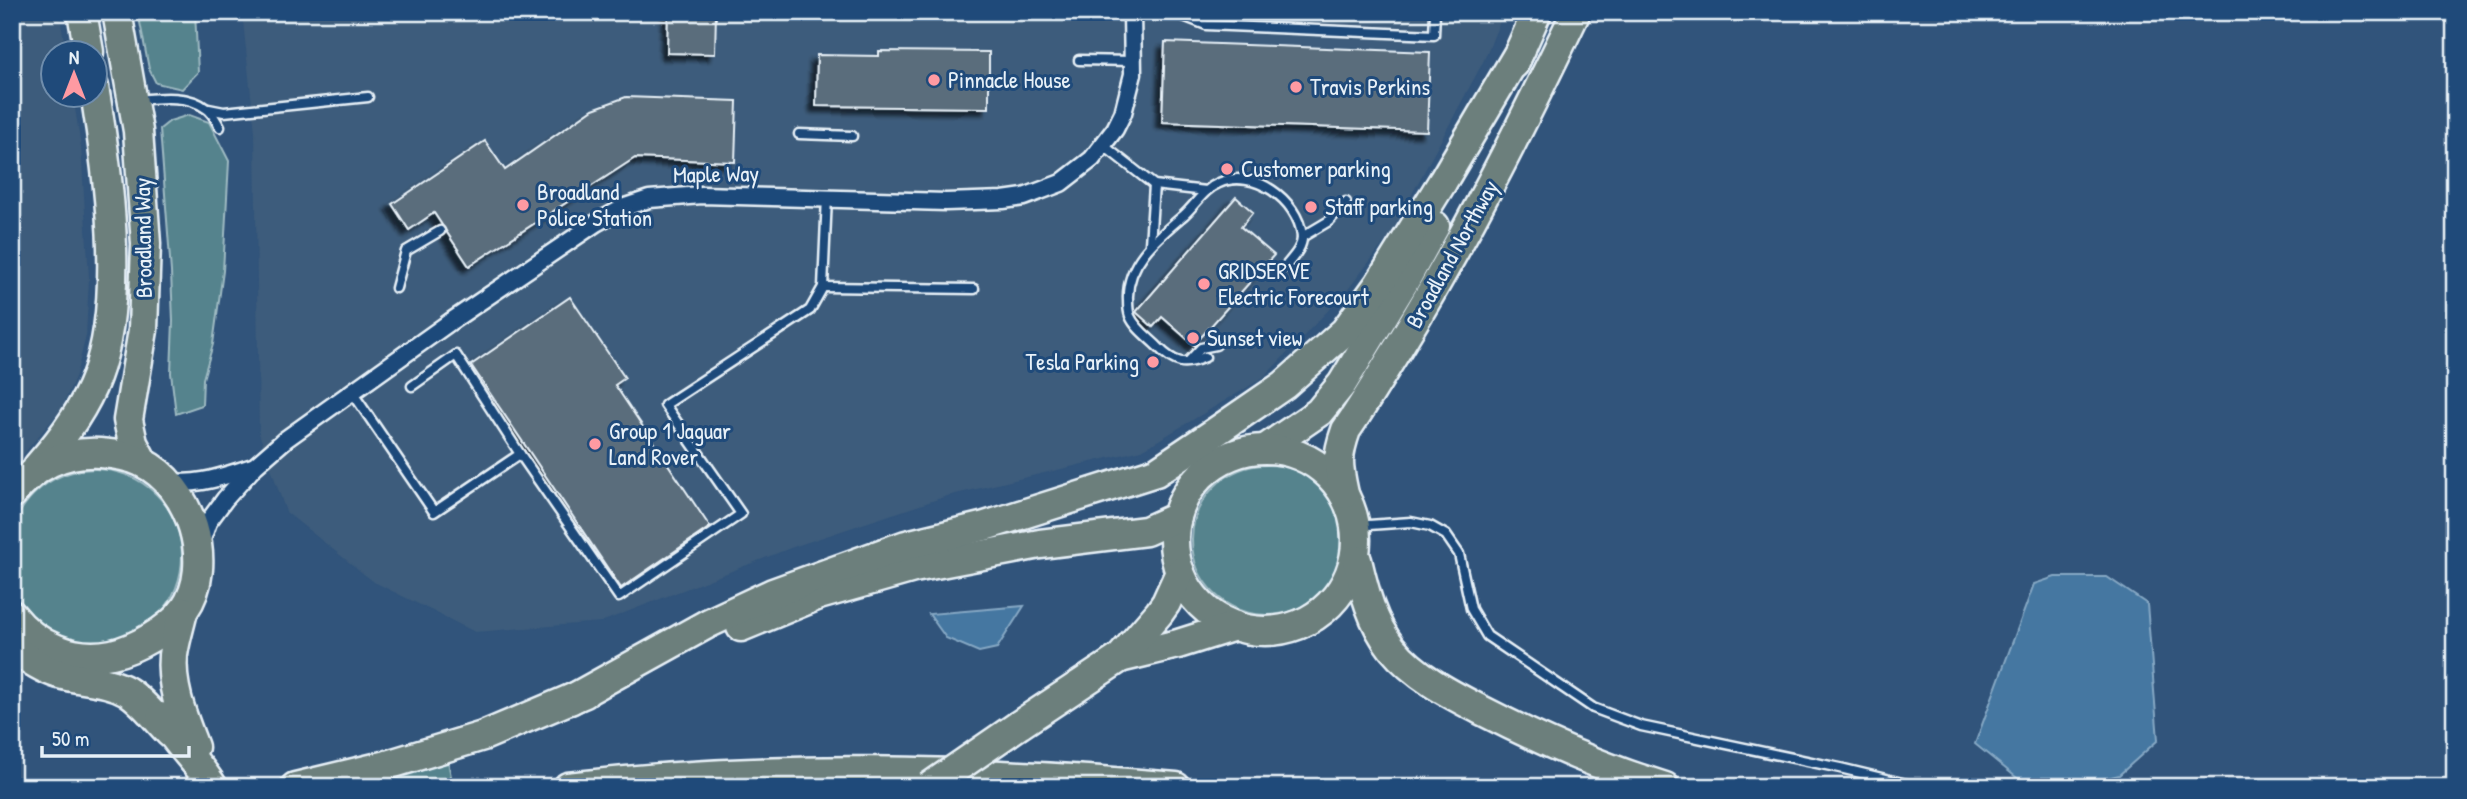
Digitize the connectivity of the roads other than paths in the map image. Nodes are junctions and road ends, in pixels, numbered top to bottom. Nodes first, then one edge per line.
1 (82, 12) edge
2 (117, 12) edge
3 (1132, 12) edge
4 (1173, 12) edge
5 (1434, 12) edge
6 (1537, 12) edge
7 (1576, 12) edge
8 (87, 38) edge
9 (1521, 49) junction
10 (1079, 60) dead end
11 (1133, 61) junction
12 (368, 97) dead end
13 (133, 101) junction
14 (97, 108) edge
15 (209, 109) junction
16 (220, 127) dead end
17 (799, 134) dead end
18 (852, 136) dead end
19 (1102, 145) junction
20 (1154, 185) junction
21 (1206, 191) junction
22 (827, 197) junction
23 (1346, 202) dead end
24 (440, 231) dead end
25 (1302, 237) junction
26 (1150, 244) junction
27 (1285, 267) dead end
28 (823, 287) junction
29 (396, 288) dead end
30 (974, 289) dead end
31 (1216, 345) dead end
32 (1205, 357) dead end
33 (1187, 363) junction
34 (412, 386) dead end
35 (352, 393) junction
36 (1265, 449) junction
37 (520, 454) junction
38 (143, 462) junction
39 (255, 466) junction
40 (36, 468) junction
41 (166, 481) junction
42 (12, 494) edge
43 (1344, 494) junction
44 (1177, 517) junction
45 (1356, 526) junction
46 (198, 551) junction
47 (1357, 560) junction
48 (1180, 572) junction
49 (183, 611) junction
50 (12, 615) edge
51 (1236, 626) junction
52 (12, 647) edge
53 (103, 656) junction
54 (1120, 658) junction
55 (569, 700) junction
56 (170, 733) junction
57 (208, 778) edge
58 (295, 787) edge
59 (568, 787) edge
60 (929, 787) edge
61 (1176, 787) edge
62 (1665, 787) edge
63 (1919, 787) edge

1 - 8 highway
2 - 13 highway, Broadland Way
3 - 11 street, Maple Way
4 - 5 lane
6 - 9 highway, Broadland Northway
7 - 43 highway, Broadland Northway
9 - 36 highway, Broadland Northway
9 - 55 highway
10 - 11 lane
11 - 19 street, Maple Way
12 - 15 lane
13 - 15 lane
13 - 38 highway, Broadland Way
14 - 40 highway, Broadland Way
15 - 16 lane
17 - 18 lane
19 - 20 lane
19 - 22 street, Maple Way
20 - 21 lane
20 - 26 lane
21 - 25 lane
21 - 26 lane
22 - 28 lane
22 - 35 street, Maple Way
23 - 25 lane
24 - 29 lane
25 - 27 lane
26 - 33 lane
28 - 30 lane
28 - 37 lane
31 - 33 lane
32 - 33 lane
34 - 37 lane
35 - 37 lane
35 - 39 street, Maple Way
36 - 43 highway
36 - 44 highway
38 - 40 highway
38 - 41 highway
39 - 41 street, Maple Way
39 - 46 street, Maple Way
40 - 42 highway, Broadland Way
41 - 46 highway
43 - 45 highway
44 - 48 highway
44 - 55 highway
45 - 47 highway
45 - 63 lane
46 - 49 highway
47 - 51 highway
47 - 62 highway
48 - 51 highway
48 - 54 highway
49 - 53 highway
49 - 57 highway
50 - 53 highway
51 - 54 highway
52 - 56 highway
53 - 56 highway
54 - 60 highway, bridge
55 - 58 highway
56 - 57 highway
59 - 61 highway

